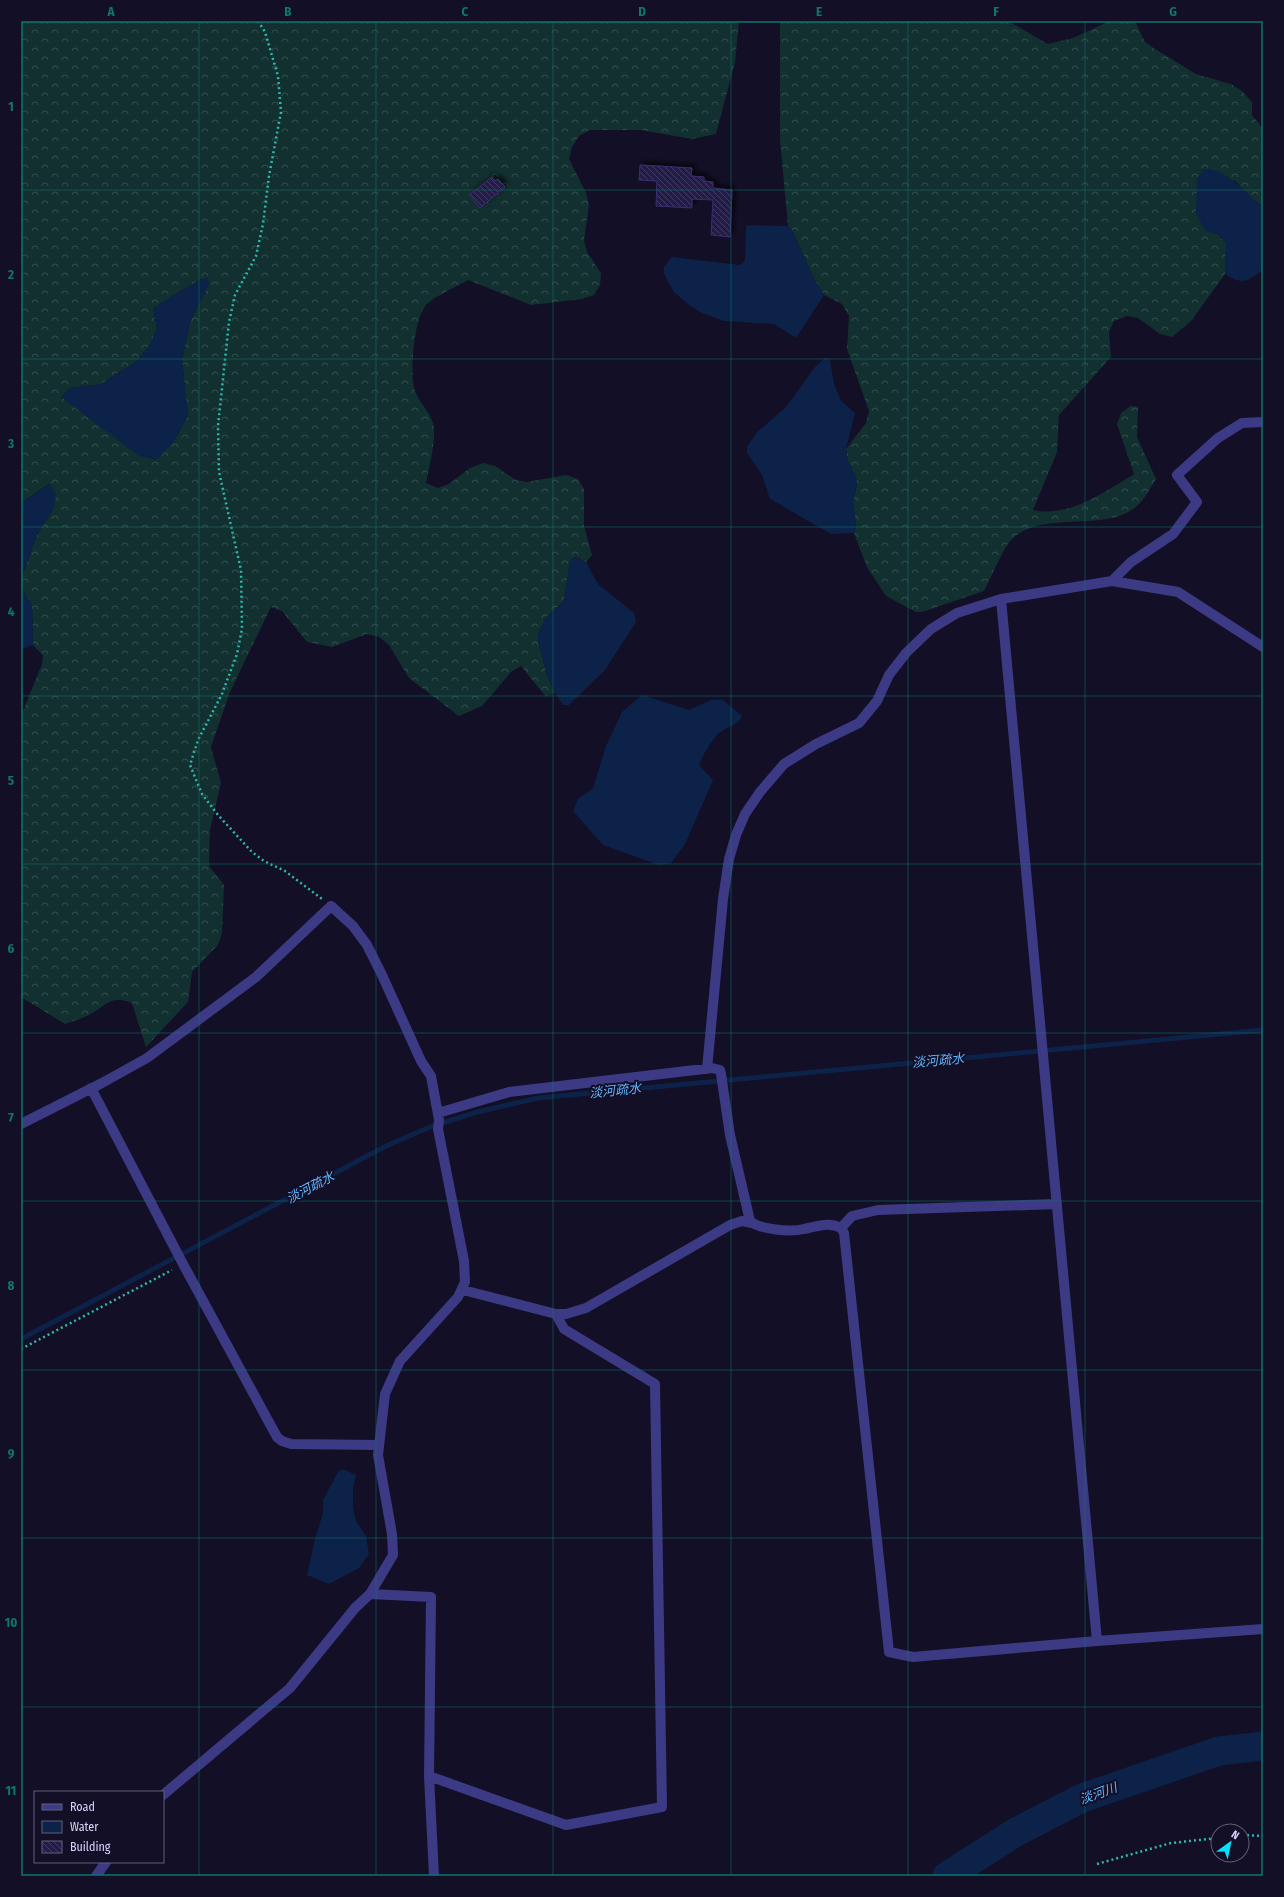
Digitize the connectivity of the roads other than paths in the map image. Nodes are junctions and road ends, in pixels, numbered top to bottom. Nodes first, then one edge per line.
1 (1263, 422) edge
2 (1112, 581) junction
3 (1001, 600) junction
4 (1263, 647) edge
5 (707, 1069) junction
6 (91, 1088) junction
7 (439, 1120) junction
8 (21, 1124) edge
9 (1057, 1204) junction
10 (752, 1223) junction
11 (841, 1228) junction
12 (463, 1290) junction
13 (556, 1314) junction
14 (378, 1445) junction
15 (370, 1594) junction
16 (1263, 1629) edge
17 (1097, 1641) junction
18 (429, 1776) junction
19 (164, 1794) edge
20 (105, 1863) edge
21 (96, 1876) edge
22 (434, 1876) edge

1 - 2 street
2 - 3 street
2 - 4 street
3 - 5 street
3 - 9 street
5 - 7 street
5 - 10 street
6 - 7 street
6 - 8 street
6 - 14 street
7 - 12 street
9 - 11 street
9 - 17 street
10 - 11 street
10 - 13 street
11 - 17 street
12 - 13 street
12 - 14 street
13 - 18 street
14 - 15 street
15 - 18 street
15 - 19 street
16 - 17 street
18 - 22 street
20 - 21 street

